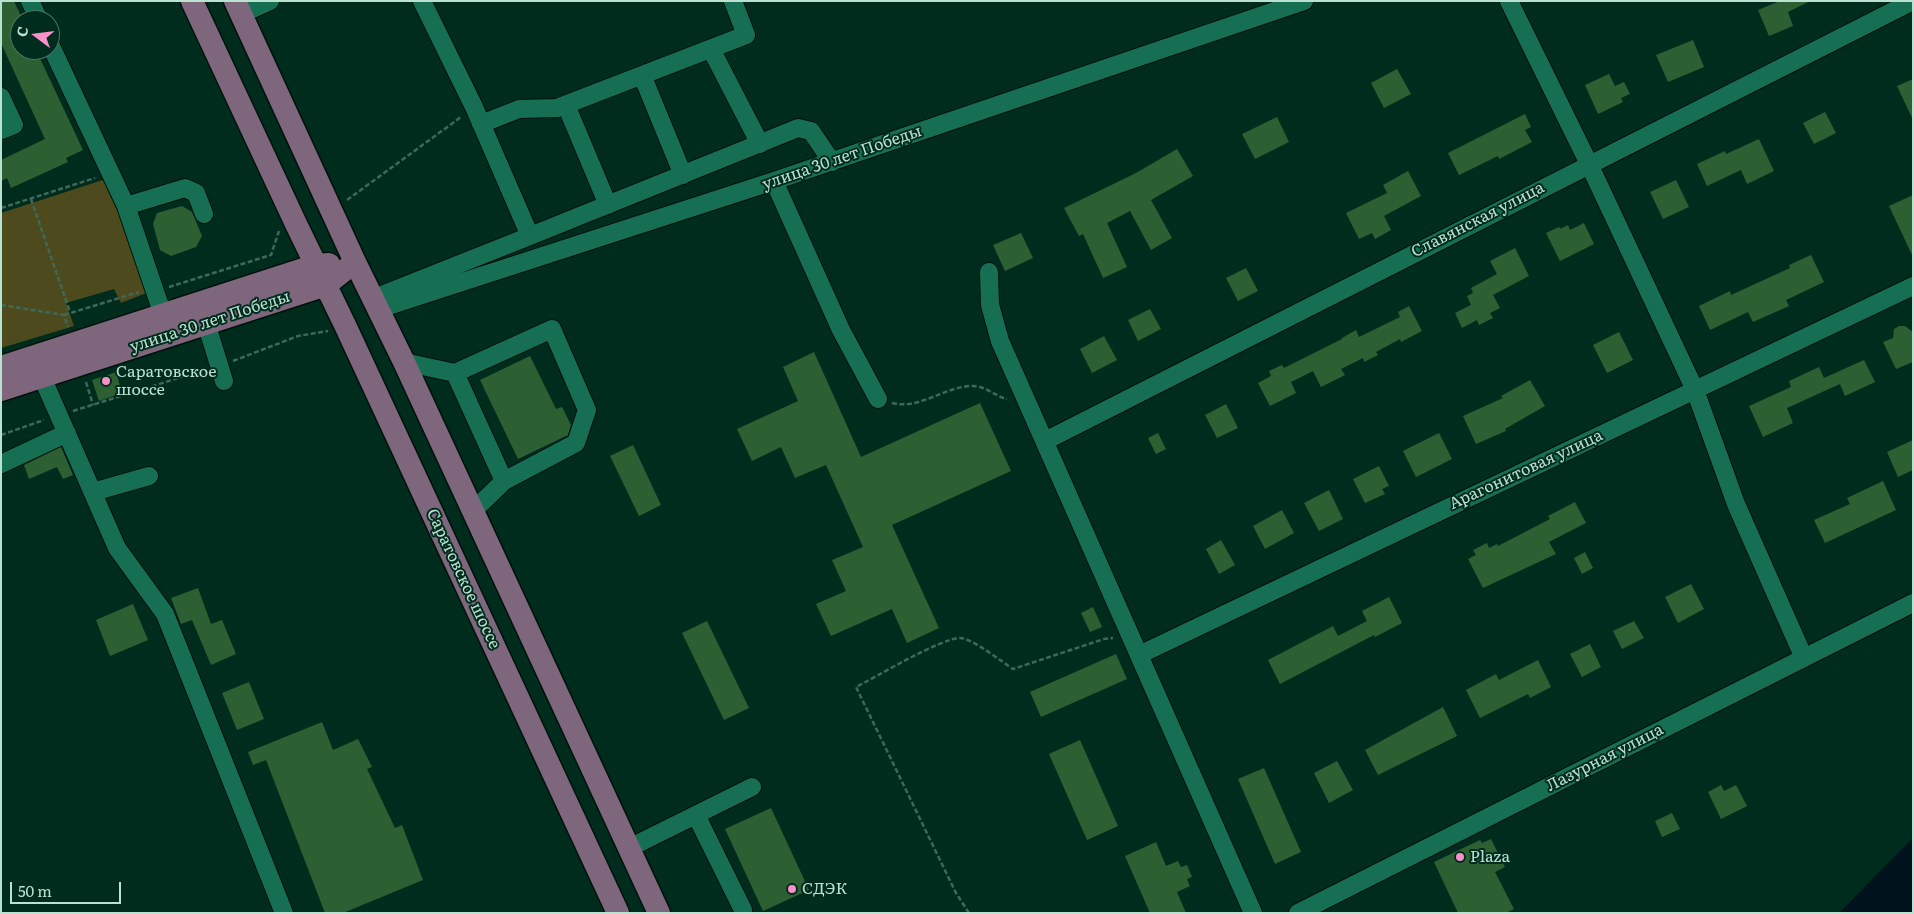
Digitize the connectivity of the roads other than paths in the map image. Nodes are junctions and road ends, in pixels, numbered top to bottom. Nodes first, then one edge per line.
1 (192, 1) edge
2 (270, 1) edge
3 (422, 1) edge
4 (733, 1) edge
5 (1304, 1) edge
6 (1509, 1) edge
7 (1913, 1) edge
8 (238, 8) edge
9 (711, 49) junction
10 (57, 60) edge
11 (642, 75) junction
12 (1, 97) edge
13 (566, 105) junction
14 (481, 124) junction
15 (1, 130) edge
16 (760, 144) junction
17 (832, 162) junction
18 (1589, 164) junction
19 (683, 175) junction
20 (774, 182) junction
21 (608, 205) junction
22 (126, 206) junction
23 (204, 214) dead end
24 (530, 236) junction
25 (355, 262) junction
26 (989, 272) dead end
27 (321, 275) junction
28 (1913, 286) edge
29 (376, 304) junction
30 (163, 315) junction
31 (206, 323) junction
32 (404, 362) junction
33 (1, 368) edge
34 (222, 373) road end
35 (455, 373) junction
36 (42, 377) junction
37 (1, 390) edge
38 (1695, 390) junction
39 (878, 399) road end
40 (67, 433) junction
41 (1045, 440) junction
42 (1, 464) edge
43 (149, 476) dead end
44 (504, 481) junction
45 (93, 492) junction
46 (474, 511) junction
47 (1913, 603) edge
48 (1139, 655) junction
49 (1804, 658) junction
50 (752, 787) dead end
51 (696, 815) junction
52 (629, 848) junction
53 (743, 910) dead end
54 (284, 913) edge
55 (618, 913) edge
56 (659, 913) edge
57 (1253, 913) edge
58 (1298, 913) edge

1 - 27 main road, Саратовское шоссе
2 - 8 street
3 - 14 street
4 - 9 street
5 - 17 street, улица 30 лет Победы
6 - 18 street
7 - 18 street, Славянская улица
8 - 25 main road
9 - 11 street
9 - 16 street
10 - 22 street
11 - 13 street
11 - 19 street
12 - 15 street
13 - 14 street
13 - 21 street
14 - 24 street
16 - 17 street
16 - 19 street
17 - 20 street, улица 30 лет Победы
18 - 38 street
18 - 41 street, Славянская улица
19 - 21 street
20 - 29 street, улица 30 лет Победы
20 - 39 street
21 - 24 street
22 - 23 street
22 - 30 street
24 - 29 street
25 - 27 main road
25 - 29 main road
26 - 41 street
27 - 30 main road
27 - 31 main road, улица 30 лет Победы
27 - 55 main road, Саратовское шоссе
28 - 38 street, Арагонитовая улица
29 - 32 main road
30 - 33 main road
31 - 34 street
31 - 36 main road, улица 30 лет Победы
32 - 35 street
32 - 46 main road
35 - 44 street
35 - 44 street
36 - 37 main road, улица 30 лет Победы
36 - 40 street
38 - 48 street, Арагонитовая улица
38 - 49 street
40 - 42 street
40 - 45 street
41 - 48 street
43 - 45 street
44 - 46 street
45 - 54 street
46 - 52 main road
47 - 49 street, Лазурная улица
48 - 57 street
49 - 58 street, Лазурная улица
50 - 51 street
51 - 52 street
51 - 53 street
52 - 56 main road

